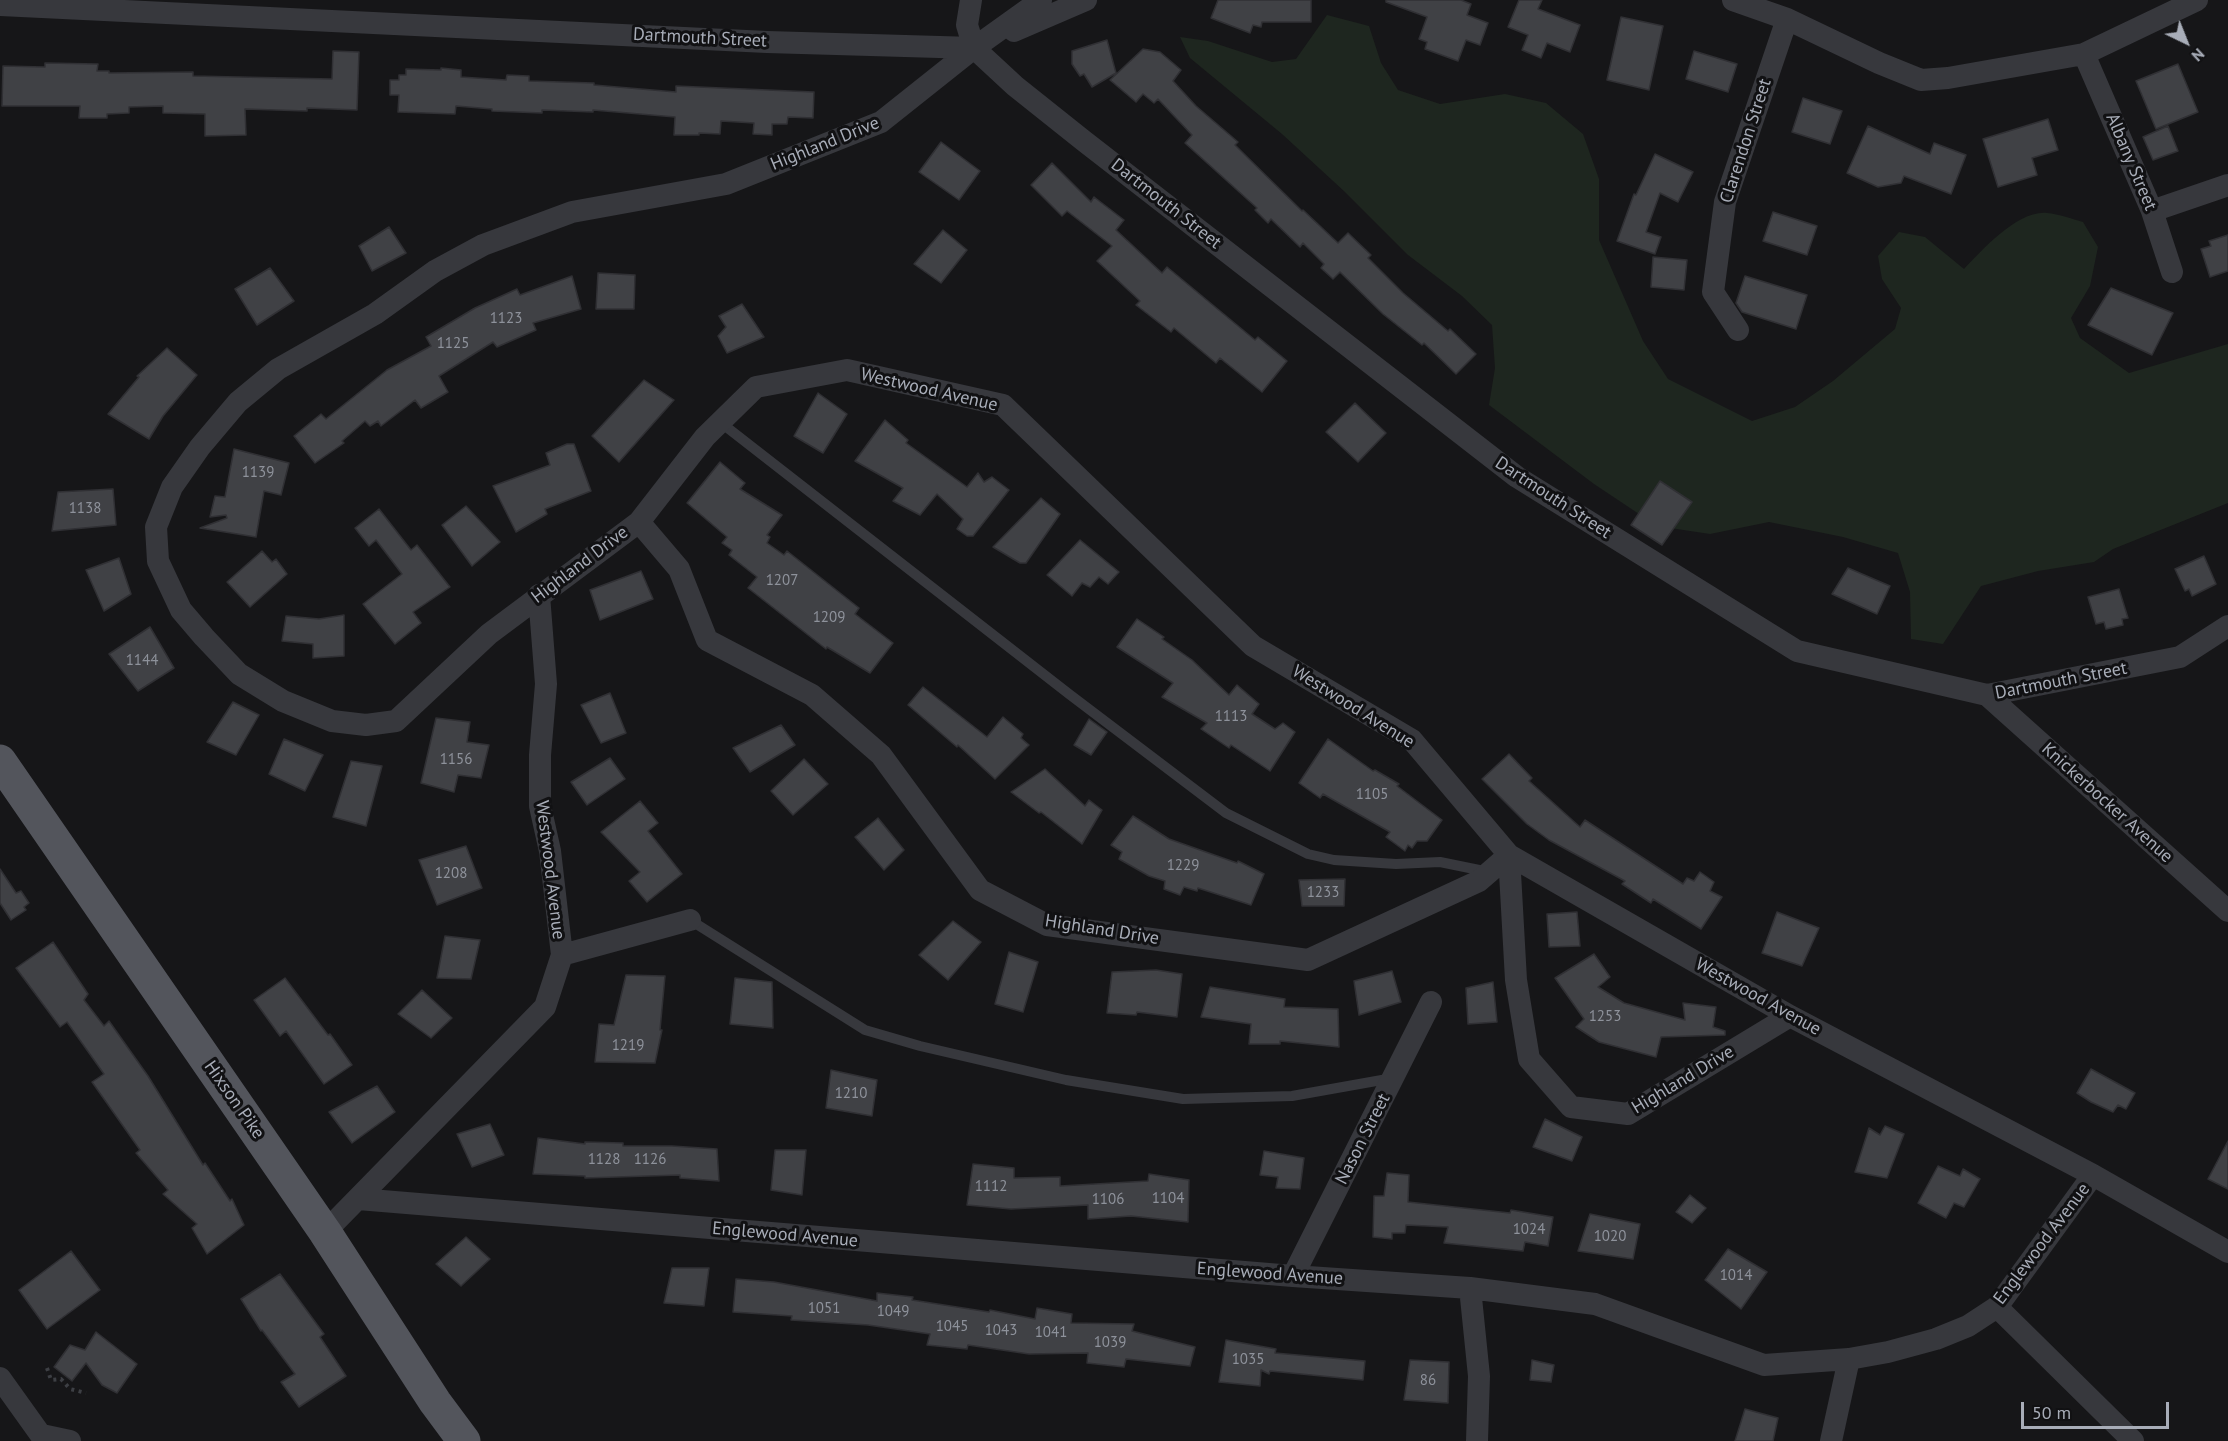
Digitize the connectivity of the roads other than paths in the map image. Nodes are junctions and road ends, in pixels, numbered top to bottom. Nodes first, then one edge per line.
1 (971, 0) edge
2 (1041, 0) edge
3 (1086, 0) edge
4 (1733, 0) edge
5 (2197, 0) edge
6 (0, 5) edge
7 (1787, 19) junction
8 (974, 48) junction
9 (2084, 54) junction
10 (2228, 185) edge
11 (2152, 211) junction
12 (2172, 272) dead end
13 (1738, 330) dead end
14 (720, 422) junction
15 (639, 522) junction
16 (540, 595) junction
17 (2228, 626) edge
18 (1987, 696) junction
19 (0, 761) edge
20 (1509, 855) junction
21 (1490, 872) junction
22 (2228, 911) edge
23 (690, 920) joint
24 (562, 955) junction
25 (1431, 1002) dead end
26 (1790, 1016) junction
27 (1394, 1078) junction
28 (2094, 1175) junction
29 (358, 1199) junction
30 (325, 1232) junction
31 (2228, 1252) edge
32 (1293, 1276) junction
33 (1470, 1288) junction
34 (1997, 1307) junction
35 (1849, 1359) junction
36 (0, 1378) edge
37 (42, 1439) edge
38 (70, 1441) edge
39 (464, 1441) edge
40 (1478, 1441) edge
41 (1831, 1441) edge
42 (2133, 1441) edge

1 - 8 street
2 - 8 street
3 - 8 street
4 - 7 street
5 - 9 street
6 - 8 street, Dartmouth Street
7 - 9 street
7 - 13 street, Clarendon Street
8 - 16 street, Highland Drive
8 - 18 street, Dartmouth Street
9 - 11 street, Albany Street
10 - 11 street
11 - 12 street, Albany Street
14 - 15 street, Westwood Avenue
14 - 20 street, Westwood Avenue
14 - 21 lane
15 - 16 street, Highland Drive
15 - 21 street, Highland Drive
16 - 24 street, Westwood Avenue
17 - 18 street, Dartmouth Street
18 - 22 street, Knickerbocker Avenue
19 - 30 main road, Hixson Pike
20 - 21 street, Highland Drive
20 - 26 street, Westwood Avenue
20 - 26 street, Highland Drive
23 - 24 street
23 - 27 lane
24 - 29 street, Westwood Avenue
25 - 27 street, Nason Street
26 - 28 street, Westwood Avenue
27 - 32 street, Nason Street
28 - 31 street, Westwood Avenue
28 - 34 street, Englewood Avenue
29 - 30 street, Westwood Avenue
29 - 32 street, Englewood Avenue
30 - 39 main road, Hixson Pike
32 - 33 street, Englewood Avenue
33 - 35 street, Englewood Avenue
33 - 40 street
34 - 35 street, Englewood Avenue
34 - 42 street
35 - 41 street
36 - 37 street
37 - 38 street

